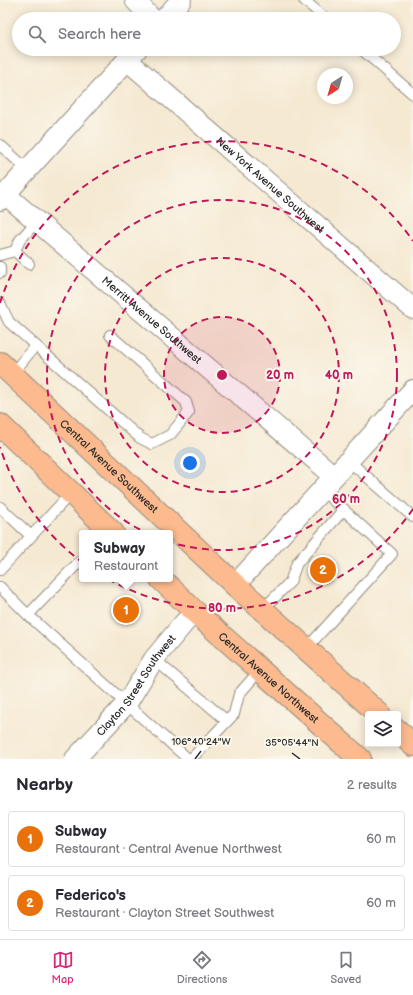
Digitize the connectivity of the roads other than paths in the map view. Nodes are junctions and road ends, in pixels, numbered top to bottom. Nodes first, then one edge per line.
1 (135, 0) edge
2 (181, 0) edge
3 (304, 0) edge
4 (146, 12) edge
5 (170, 12) edge
6 (318, 12) edge
7 (131, 56) edge
8 (133, 56) edge
9 (369, 56) edge
10 (413, 94) edge
11 (0, 145) edge
12 (28, 170) junction
13 (3, 198) edge
14 (37, 221) junction
15 (16, 251) junction
16 (0, 255) edge
17 (29, 264) dead end
18 (0, 267) edge
19 (0, 273) edge
20 (0, 303) edge
21 (413, 308) edge
22 (110, 334) dead end
23 (35, 346) junction
24 (6, 369) edge
25 (413, 390) edge
26 (0, 425) edge
27 (349, 461) junction
28 (328, 483) junction
29 (71, 493) junction
30 (0, 507) edge
31 (344, 509) junction
32 (413, 517) edge
33 (110, 530) edge
34 (31, 536) junction
35 (78, 562) dead end
36 (0, 570) edge
37 (164, 582) edge
38 (235, 585) junction
39 (0, 587) edge
40 (262, 610) junction
41 (195, 612) junction
42 (28, 615) junction
43 (306, 649) junction
44 (154, 659) junction
45 (260, 670) junction
46 (127, 703) junction
47 (376, 711) edge
48 (227, 722) junction
49 (401, 734) edge
50 (413, 745) edge
51 (75, 759) edge
52 (188, 759) edge
53 (191, 759) edge
54 (360, 759) edge

1 - 4 street
2 - 5 street
3 - 6 lane
7 - 12 street
8 - 21 street, New York Avenue Southwest
9 - 10 lane
11 - 12 lane
12 - 13 street
13 - 14 street, Merritt Avenue Southwest
14 - 15 lane
14 - 28 street, Merritt Avenue Southwest
15 - 16 lane
15 - 17 lane
18 - 19 lane
20 - 23 lane
22 - 23 lane
23 - 24 lane
24 - 38 main road, Central Avenue Southwest
25 - 27 street
26 - 29 main road
27 - 28 street
27 - 32 lane
28 - 31 lane
28 - 38 street
29 - 33 main road
29 - 34 lane
30 - 34 lane
31 - 40 lane
31 - 43 lane
34 - 36 lane
35 - 42 lane
37 - 41 main road, Central Avenue Northwest
38 - 40 main road, Central Avenue Southwest
39 - 42 lane
40 - 43 main road, Central Avenue Southwest
41 - 44 street, Clayton Street Southwest
41 - 45 main road, Central Avenue Northwest
42 - 46 lane
43 - 47 main road, Central Avenue Southwest
44 - 46 street, Clayton Street Southwest
44 - 48 lane
45 - 48 lane
45 - 54 main road, Central Avenue Northwest
46 - 51 street, Clayton Street Southwest
46 - 52 lane
48 - 53 lane
49 - 50 main road

